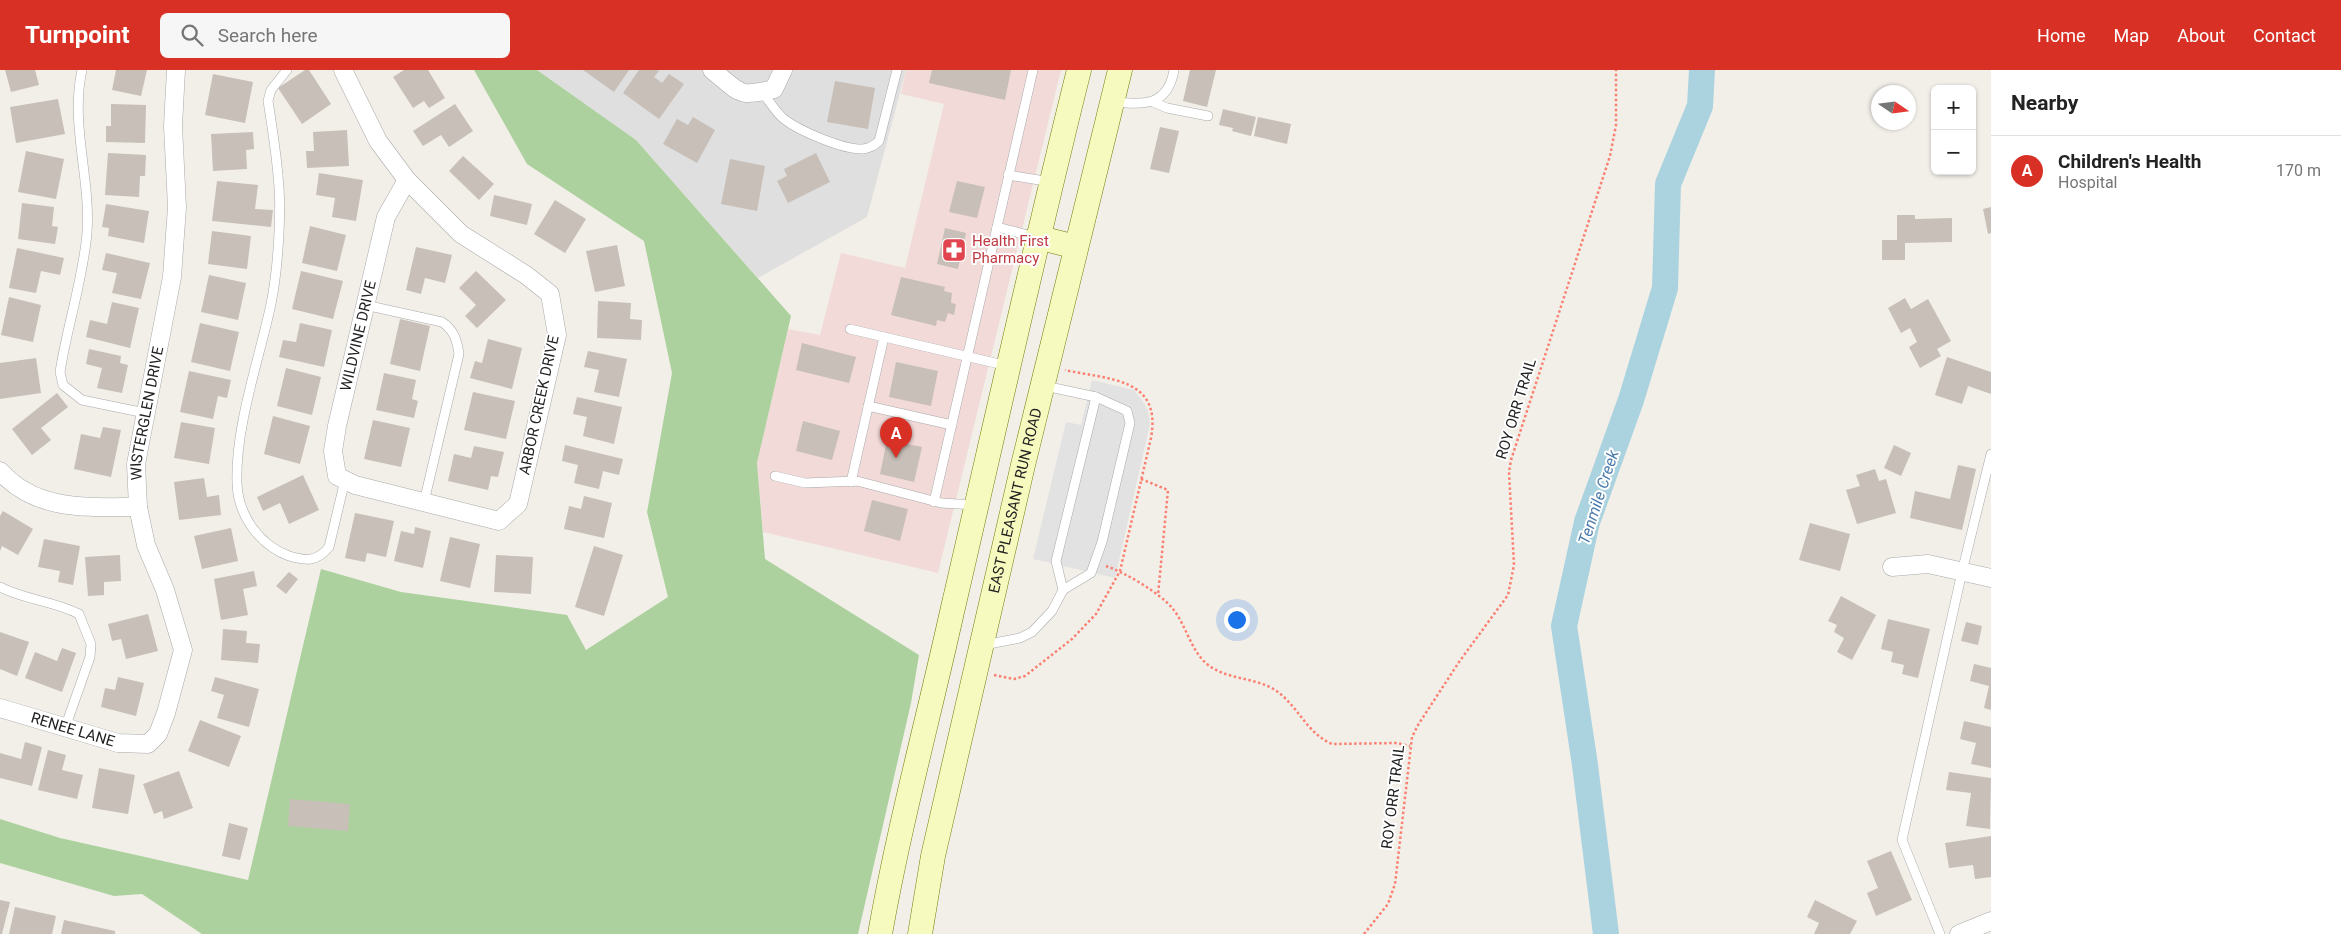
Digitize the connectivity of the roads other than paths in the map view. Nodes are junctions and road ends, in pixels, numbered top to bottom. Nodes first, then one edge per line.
1 (82, 70) edge
2 (287, 70) edge
3 (343, 70) edge
4 (712, 70) edge
5 (783, 70) edge
6 (897, 70) edge
7 (1033, 70) edge
8 (1079, 70) edge
9 (1120, 70) edge
10 (1174, 70) edge
11 (173, 72) edge
12 (762, 92) junction
13 (1112, 102) junction
14 (1153, 102) junction
15 (1208, 116) dead end
16 (1008, 175) junction
17 (407, 180) junction
18 (1051, 182) junction
19 (998, 227) junction
20 (1038, 237) junction
21 (1076, 247) junction
22 (366, 305) junction
23 (850, 329) dead end
24 (884, 337) junction
25 (967, 357) junction
26 (1008, 366) junction
27 (1042, 385) junction
28 (1096, 397) junction
29 (868, 406) junction
30 (145, 413) junction
31 (952, 425) junction
32 (1991, 454) edge
33 (0, 471) edge
34 (775, 476) dead end
35 (851, 482) junction
36 (350, 483) junction
37 (424, 502) junction
38 (934, 502) junction
39 (977, 505) junction
40 (138, 507) junction
41 (1892, 567) dead end
42 (1962, 572) junction
43 (1991, 578) edge
44 (0, 587) edge
45 (1063, 590) junction
46 (946, 638) junction
47 (981, 645) junction
48 (0, 708) edge
49 (65, 728) junction
50 (148, 744) joint
51 (1991, 921) edge
52 (880, 934) edge
53 (920, 934) edge
54 (1940, 934) edge
55 (1960, 934) edge

1 - 30 lane
2 - 36 lane
3 - 17 street, ARBOR CREEK DRIVE
4 - 12 street
5 - 12 street
6 - 12 lane
7 - 16 lane
8 - 18 main road
9 - 13 main road, EAST PLEASANT RUN ROAD
10 - 14 lane
11 - 30 street, WISTERGLEN DRIVE
13 - 14 lane
13 - 21 main road, EAST PLEASANT RUN ROAD
14 - 15 lane
16 - 18 lane
16 - 19 lane
17 - 22 street, WILDVINE DRIVE
17 - 37 street, ARBOR CREEK DRIVE
18 - 20 main road
19 - 20 lane
19 - 25 lane
20 - 21 main road
20 - 26 main road
21 - 27 main road, EAST PLEASANT RUN ROAD
22 - 36 street, WILDVINE DRIVE
22 - 37 lane
23 - 24 lane
24 - 25 lane
24 - 29 lane
25 - 26 lane
25 - 31 lane
26 - 39 main road
27 - 28 lane
27 - 47 main road, EAST PLEASANT RUN ROAD
28 - 45 lane
28 - 45 lane
29 - 31 lane
29 - 35 lane
30 - 40 street, WISTERGLEN DRIVE
31 - 38 lane
32 - 42 lane
33 - 40 street
34 - 35 lane
35 - 38 lane
36 - 37 street, ARBOR CREEK DRIVE
38 - 39 lane
39 - 46 main road
40 - 50 street, WISTERGLEN DRIVE
41 - 42 street
42 - 43 street
42 - 54 lane
44 - 49 lane
45 - 47 lane
46 - 47 main road
46 - 52 main road
47 - 53 main road, EAST PLEASANT RUN ROAD
48 - 49 street, RENEE LANE
49 - 50 street, RENEE LANE
51 - 55 street

